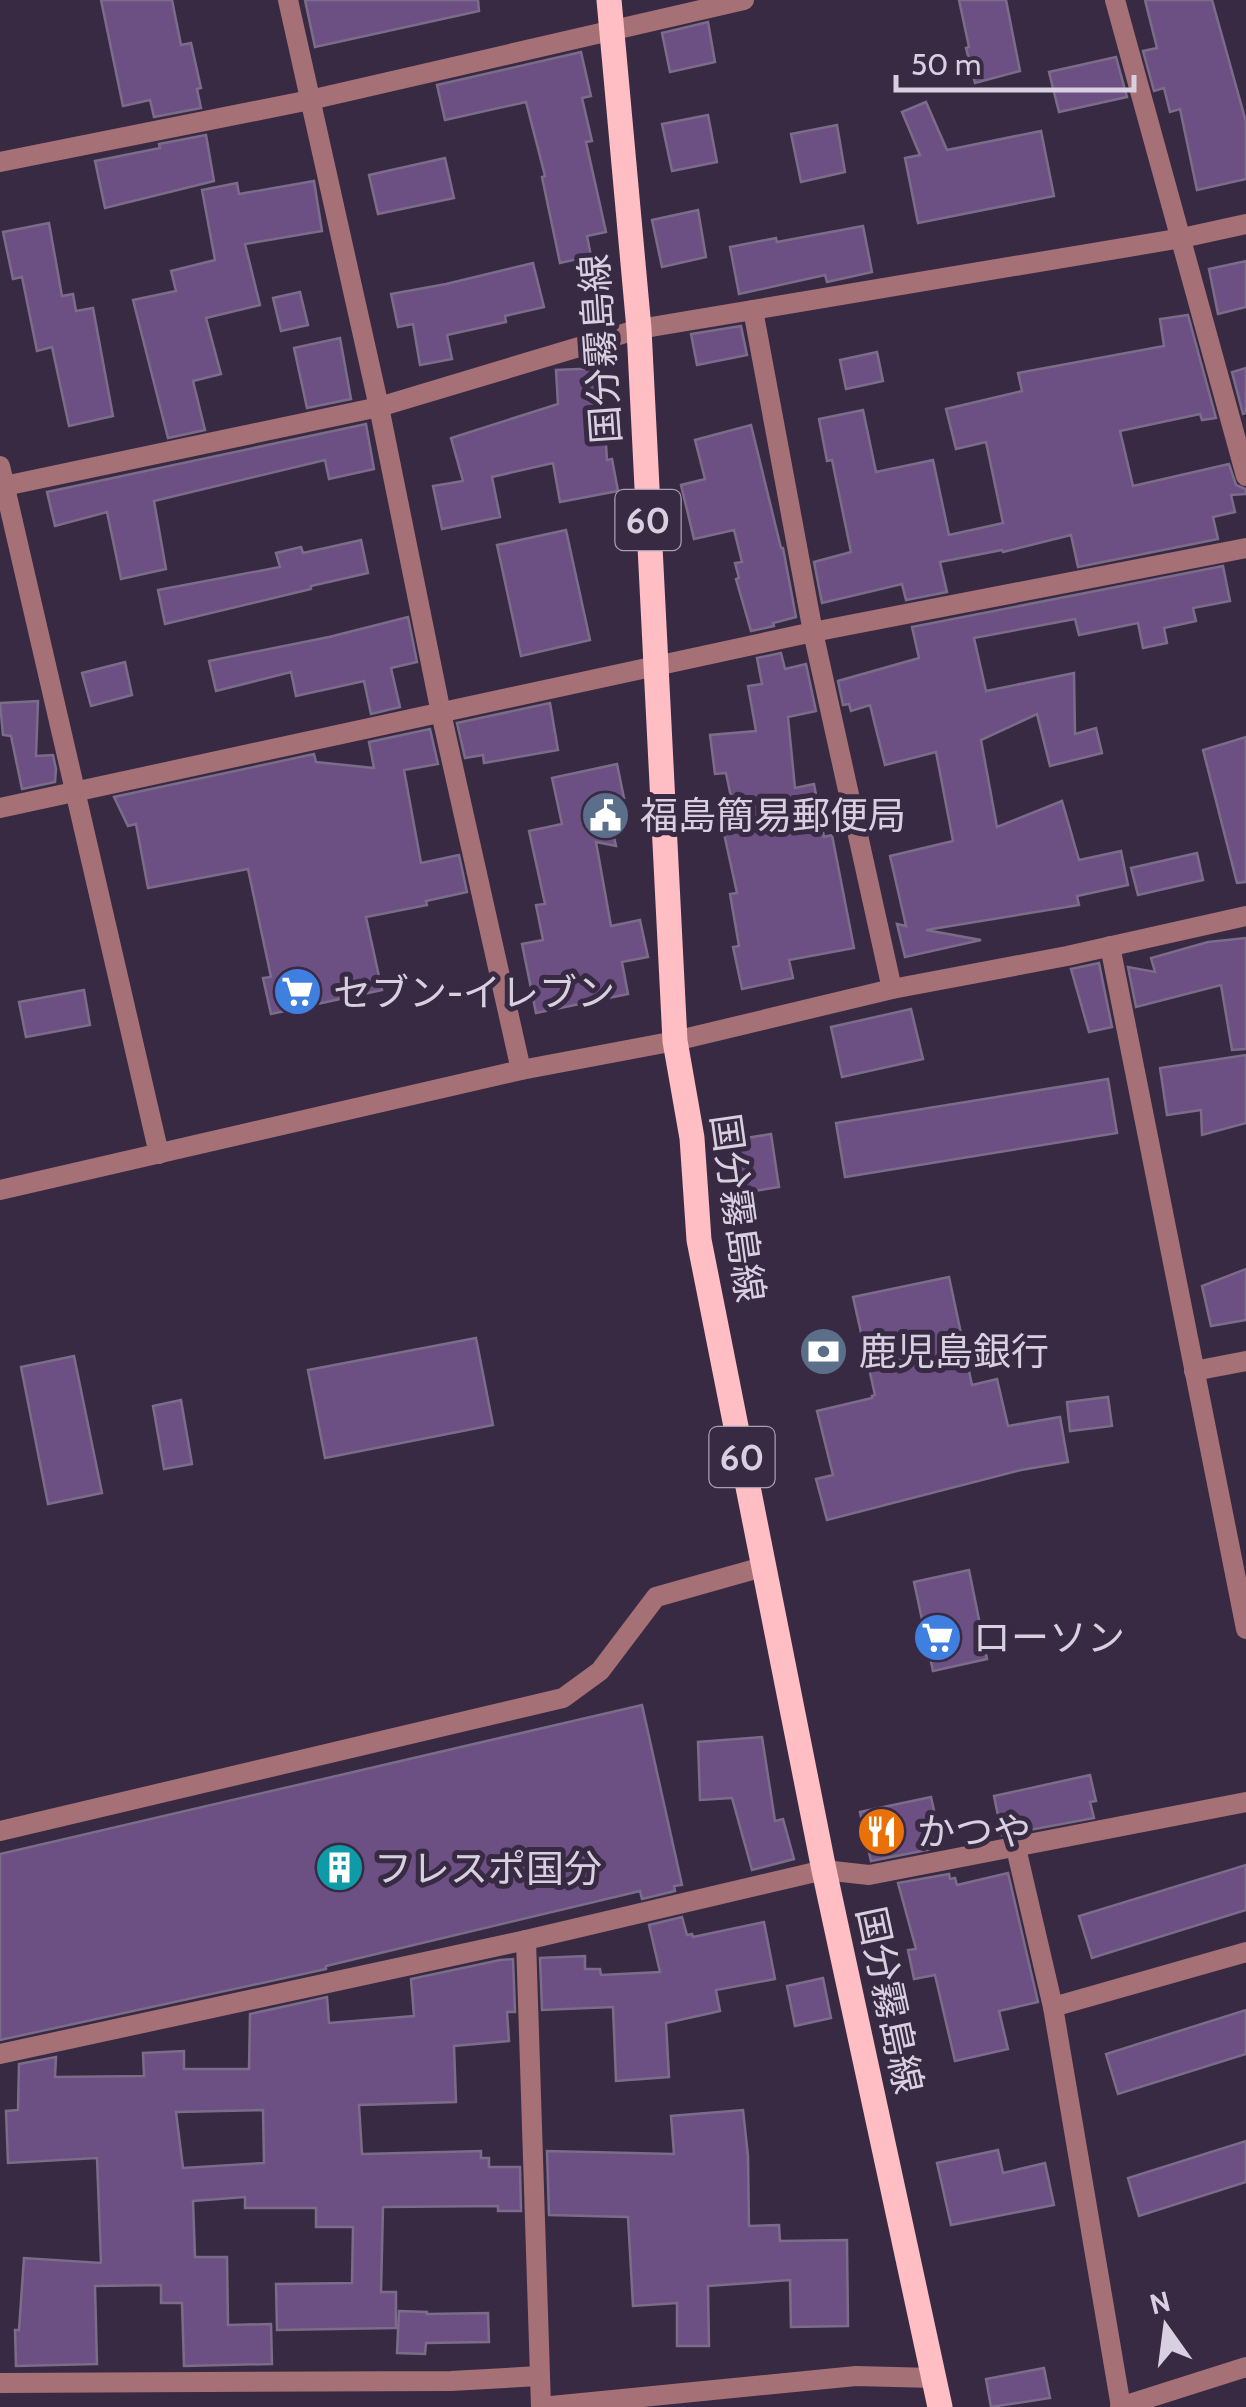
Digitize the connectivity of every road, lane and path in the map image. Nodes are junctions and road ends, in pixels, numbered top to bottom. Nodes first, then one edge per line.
1 (288, 0) edge
2 (609, 0) edge
3 (744, 0) edge
4 (1115, 0) edge
5 (611, 30) junction
6 (310, 100) junction
7 (0, 162) edge
8 (1246, 224) edge
9 (1182, 238) junction
10 (752, 310) junction
11 (638, 330) junction
12 (379, 407) junction
13 (1246, 476) edge
14 (1, 480) edge
15 (1246, 548) edge
16 (812, 632) junction
17 (655, 666) junction
18 (441, 712) junction
19 (74, 792) junction
20 (0, 808) edge
21 (1246, 916) edge
22 (1110, 946) junction
23 (892, 989) junction
24 (675, 1042) junction
25 (521, 1070) junction
26 (159, 1154) junction
27 (0, 1190) edge
28 (1246, 1361) edge
29 (1194, 1371) junction
30 (763, 1566) junction
31 (1246, 1629) edge
32 (1246, 1802) edge
33 (0, 1831) edge
34 (1016, 1848) junction
35 (824, 1870) junction
36 (526, 1940) junction
37 (1246, 1952) edge
38 (1053, 2008) junction
39 (0, 2054) edge
40 (1246, 2367) edge
41 (539, 2376) junction
42 (934, 2378) junction
43 (0, 2383) edge
44 (539, 2407) edge
45 (940, 2407) edge
46 (1120, 2407) edge

1 - 6 street
2 - 5 main road, 国分霧島線 / 60
3 - 5 street
4 - 9 street
5 - 6 street
5 - 11 main road, 国分霧島線 / 60
6 - 7 street
6 - 12 street
8 - 9 street
9 - 10 street
9 - 13 street
10 - 11 street
10 - 16 street
11 - 12 street
11 - 17 main road, 国分霧島線 / 60
12 - 14 street
12 - 18 street
14 - 19 street
15 - 16 street
16 - 17 street
16 - 23 street
17 - 18 street
17 - 24 main road, 国分霧島線 / 60
18 - 19 street
18 - 25 street
19 - 20 street
19 - 26 street
21 - 22 street
22 - 23 street
22 - 29 street
23 - 24 street
24 - 25 street
24 - 30 main road, 国分霧島線 / 60
25 - 26 street
26 - 27 street
28 - 29 street
29 - 31 street
30 - 33 street
30 - 35 main road, 国分霧島線 / 60
32 - 34 street
34 - 35 street
34 - 38 street
35 - 36 street
35 - 42 main road, 国分霧島線 / 60
36 - 39 street
36 - 41 street
37 - 38 street
38 - 46 street
40 - 46 street
41 - 42 street
41 - 43 street
41 - 44 street
42 - 45 main road, 国分霧島線 / 60

